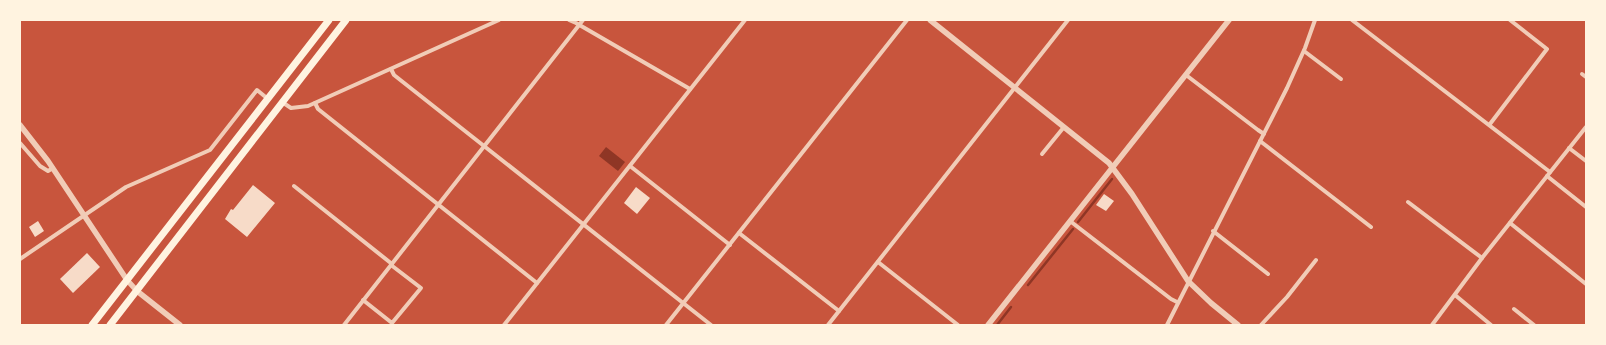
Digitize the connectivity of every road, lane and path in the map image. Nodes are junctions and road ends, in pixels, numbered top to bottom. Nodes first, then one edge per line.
1 (329, 20) edge
2 (346, 20) edge
3 (569, 20) edge
4 (583, 20) edge
5 (745, 20) edge
6 (907, 20) edge
7 (930, 20) edge
8 (1068, 20) edge
9 (1230, 20) edge
10 (1315, 20) edge
11 (1352, 20) edge
12 (1510, 20) edge
13 (496, 21) edge
14 (580, 24) junction
15 (1304, 51) junction
16 (391, 69) junction
17 (1186, 75) junction
18 (1342, 79) dead end
19 (1015, 88) junction
20 (690, 89) junction
21 (268, 99) junction
22 (282, 102) junction
23 (315, 103) junction
24 (1490, 124) junction
25 (20, 125) edge
26 (1064, 127) junction
27 (1586, 127) edge
28 (1264, 134) junction
29 (1260, 141) junction
30 (20, 143) edge
31 (484, 146) junction
32 (1569, 148) junction
33 (1042, 154) dead end
34 (1586, 161) edge
35 (630, 166) junction
36 (1112, 167) junction
37 (53, 168) junction
38 (1548, 174) junction
39 (294, 186) dead end
40 (1408, 202) dead end
41 (438, 205) junction
42 (1586, 207) edge
43 (84, 215) junction
44 (1070, 222) junction
45 (1510, 223) junction
46 (584, 225) junction
47 (1371, 227) dead end
48 (1213, 231) junction
49 (739, 233) junction
50 (730, 245) junction
51 (1482, 258) junction
52 (20, 259) edge
53 (1316, 260) dead end
54 (878, 262) junction
55 (392, 264) junction
56 (1268, 274) dead end
57 (127, 280) junction
58 (1188, 281) junction
59 (537, 283) junction
60 (1586, 284) edge
61 (137, 291) junction
62 (1455, 295) junction
63 (363, 300) junction
64 (1177, 302) junction
65 (683, 303) junction
66 (1514, 309) dead end
67 (839, 311) junction
68 (92, 325) edge
69 (110, 325) edge
70 (180, 325) edge
71 (344, 325) edge
72 (504, 325) edge
73 (666, 325) edge
74 (711, 325) edge
75 (828, 325) edge
76 (958, 325) edge
77 (988, 325) edge
78 (1166, 325) edge
79 (1238, 325) edge
80 (1260, 325) edge
81 (1432, 325) edge
82 (1491, 325) edge
83 (1534, 325) edge

1 - 21 main road
2 - 22 main road
3 - 14 street
4 - 14 street
5 - 20 street
6 - 49 street
7 - 19 street
8 - 19 street
9 - 17 street
10 - 15 street
11 - 24 street
12 - 24 street
13 - 16 street
14 - 20 street
14 - 31 street
15 - 18 street
15 - 28 street
16 - 23 street
16 - 31 street
17 - 28 street
17 - 36 street
19 - 26 street
19 - 54 street
20 - 35 street
21 - 43 street
21 - 57 main road
22 - 23 street
22 - 61 main road
23 - 41 street
24 - 38 street
25 - 37 street
26 - 33 street
26 - 36 street
27 - 32 street
28 - 29 street
29 - 47 street
29 - 48 street
30 - 37 street
31 - 41 street
31 - 46 street
32 - 34 street
32 - 38 street
35 - 46 street
35 - 50 street
36 - 44 street
36 - 58 street
37 - 43 street
38 - 42 street
38 - 45 street
39 - 55 street
40 - 51 street
41 - 55 street
41 - 59 street
43 - 52 street
43 - 57 street
44 - 64 street
44 - 77 street
45 - 51 street
45 - 60 street
46 - 59 street
46 - 65 street
48 - 56 street
48 - 58 street
49 - 50 street
49 - 67 street
50 - 65 street
51 - 62 street
53 - 80 street
54 - 67 street
54 - 76 street
55 - 63 street
55 - 63 street
57 - 61 street
57 - 68 main road
58 - 64 street
58 - 79 street
59 - 72 street
61 - 69 main road
61 - 70 street
62 - 81 street
62 - 82 street
63 - 71 street
64 - 78 street
65 - 73 street
65 - 74 street
66 - 83 street
67 - 75 street

